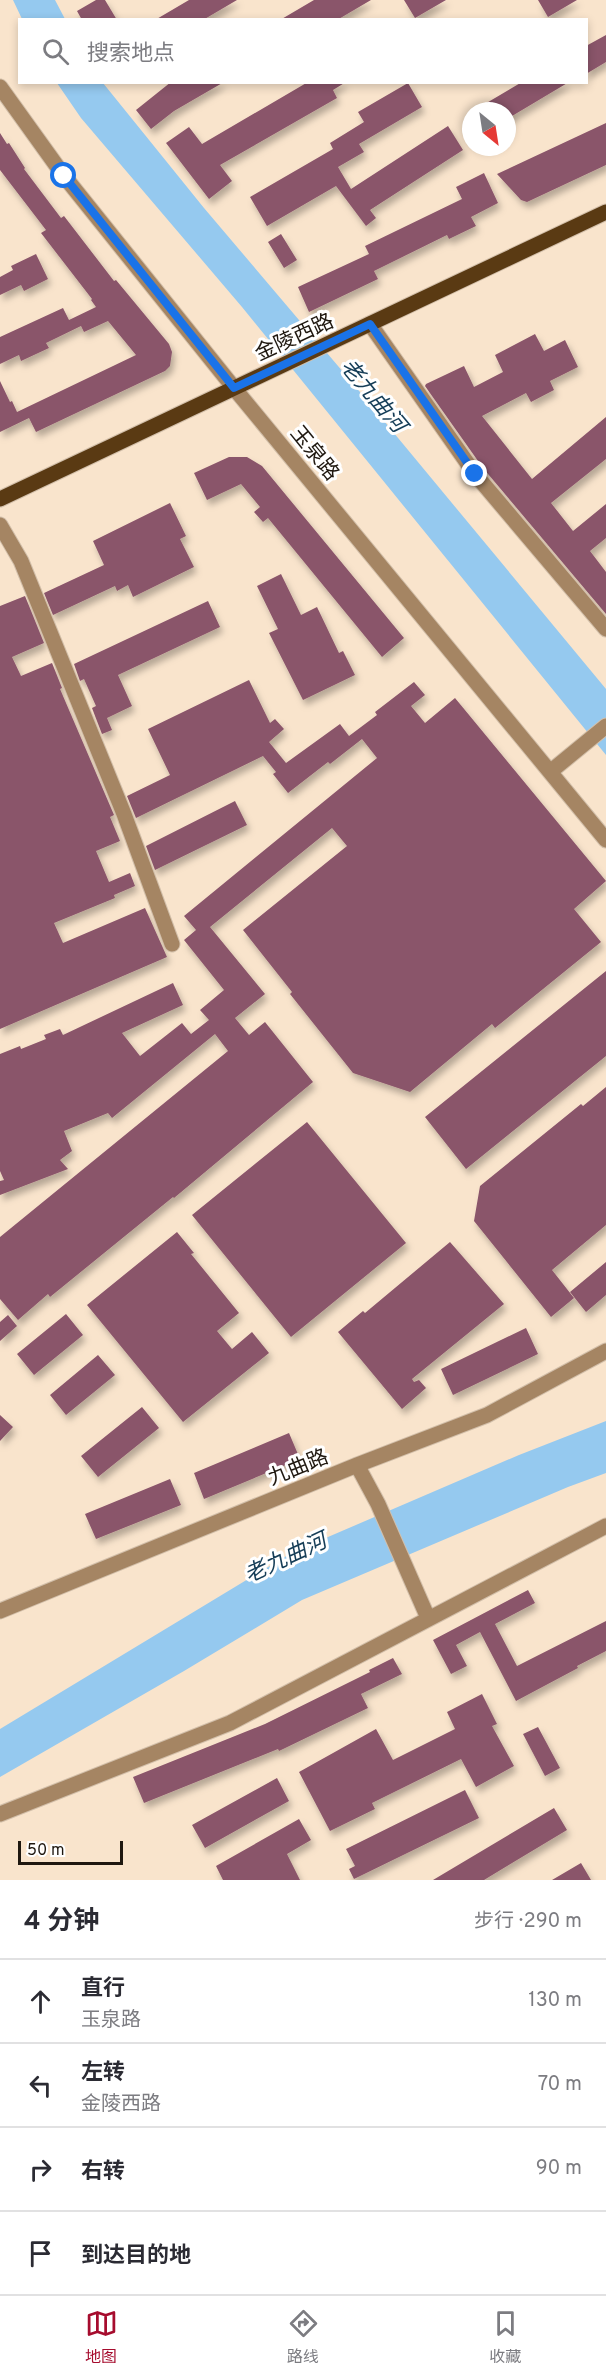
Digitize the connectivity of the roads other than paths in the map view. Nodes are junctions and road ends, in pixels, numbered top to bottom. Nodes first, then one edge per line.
1 (0, 87) edge
2 (606, 212) edge
3 (370, 324) junction
4 (234, 388) junction
5 (0, 499) edge
6 (0, 525) edge
7 (606, 629) edge
8 (606, 726) edge
9 (550, 772) junction
10 (606, 840) edge
11 (172, 944) dead end
12 (606, 1351) edge
13 (357, 1465) junction
14 (606, 1526) edge
15 (0, 1611) edge
16 (428, 1618) junction
17 (0, 1814) edge

1 - 4 street, 玉泉路
2 - 3 main road, 金陵西路
3 - 4 main road, 金陵西路
3 - 7 street
4 - 5 main road, 金陵西路
4 - 9 street, 玉泉路
6 - 11 street
8 - 9 street
9 - 10 street, 玉泉路
12 - 13 street, 九曲路
13 - 15 street, 九曲路
13 - 16 street
14 - 16 street
16 - 17 street

